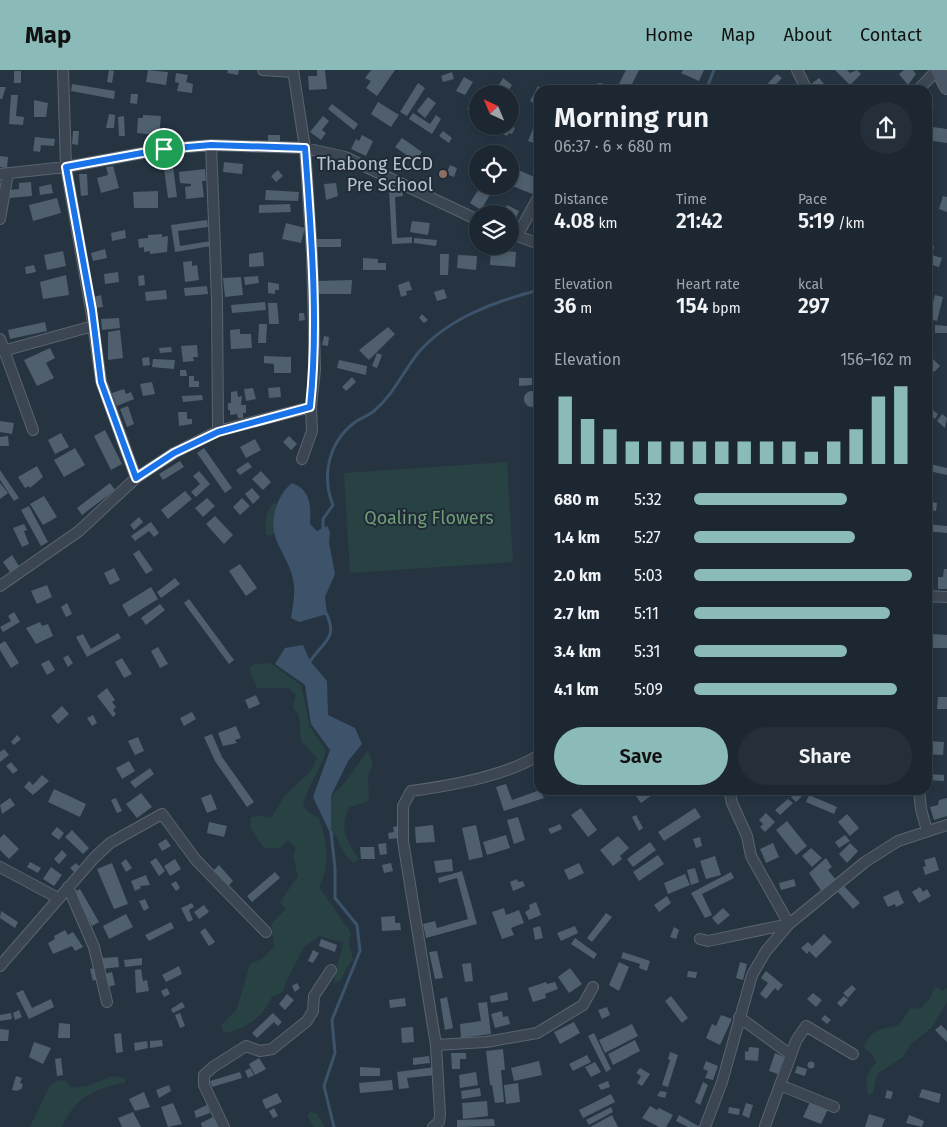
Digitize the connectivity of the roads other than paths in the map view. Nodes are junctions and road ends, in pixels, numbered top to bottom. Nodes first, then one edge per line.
1 (63, 70) edge
2 (263, 70) edge
3 (797, 70) edge
4 (937, 70) edge
5 (292, 71) edge
6 (805, 85) edge
7 (923, 85) edge
8 (947, 87) edge
9 (211, 145) junction
10 (305, 148) junction
11 (66, 167) junction
12 (4, 174) edge
13 (534, 204) edge
14 (469, 216) edge
15 (0, 219) edge
16 (519, 226) edge
17 (519, 237) edge
18 (534, 242) edge
19 (93, 326) junction
20 (0, 339) edge
21 (3, 351) junction
22 (310, 407) junction
23 (33, 430) dead end
24 (218, 432) junction
25 (302, 459) dead end
26 (136, 478) junction
27 (0, 586) edge
28 (932, 596) edge
29 (947, 597) edge
30 (534, 758) edge
31 (730, 795) edge
32 (919, 795) edge
33 (947, 825) edge
34 (927, 831) junction
35 (0, 867) edge
36 (68, 887) junction
37 (58, 898) junction
38 (789, 924) junction
39 (266, 932) dead end
40 (700, 939) dead end
41 (0, 966) edge
42 (331, 970) dead end
43 (593, 987) dead end
44 (107, 1002) dead end
45 (739, 1017) junction
46 (436, 1045) junction
47 (853, 1054) dead end
48 (791, 1055) junction
49 (780, 1085) junction
50 (834, 1107) dead end
51 (438, 1125) edge
52 (765, 1126) dead end
53 (224, 1127) edge
54 (705, 1127) edge

1 - 11 street
2 - 5 street
3 - 6 street
4 - 7 street
4 - 8 main road
5 - 10 street
9 - 10 street
9 - 11 street
9 - 24 street
10 - 14 street
10 - 22 street
11 - 12 street
11 - 19 street
12 - 15 street
13 - 16 street
17 - 18 street
19 - 21 street
19 - 26 street
20 - 21 street
21 - 23 street
22 - 24 street
22 - 25 street
24 - 26 street
26 - 27 street
28 - 29 street
30 - 46 street
31 - 38 street
32 - 34 street
33 - 34 street
34 - 38 street
35 - 37 street
36 - 37 street
36 - 39 street
36 - 44 street
37 - 41 street
38 - 40 street
38 - 45 street
42 - 53 street
43 - 46 street
45 - 48 street
45 - 54 street
46 - 51 street
47 - 48 street
48 - 49 street
49 - 50 street
49 - 52 street

